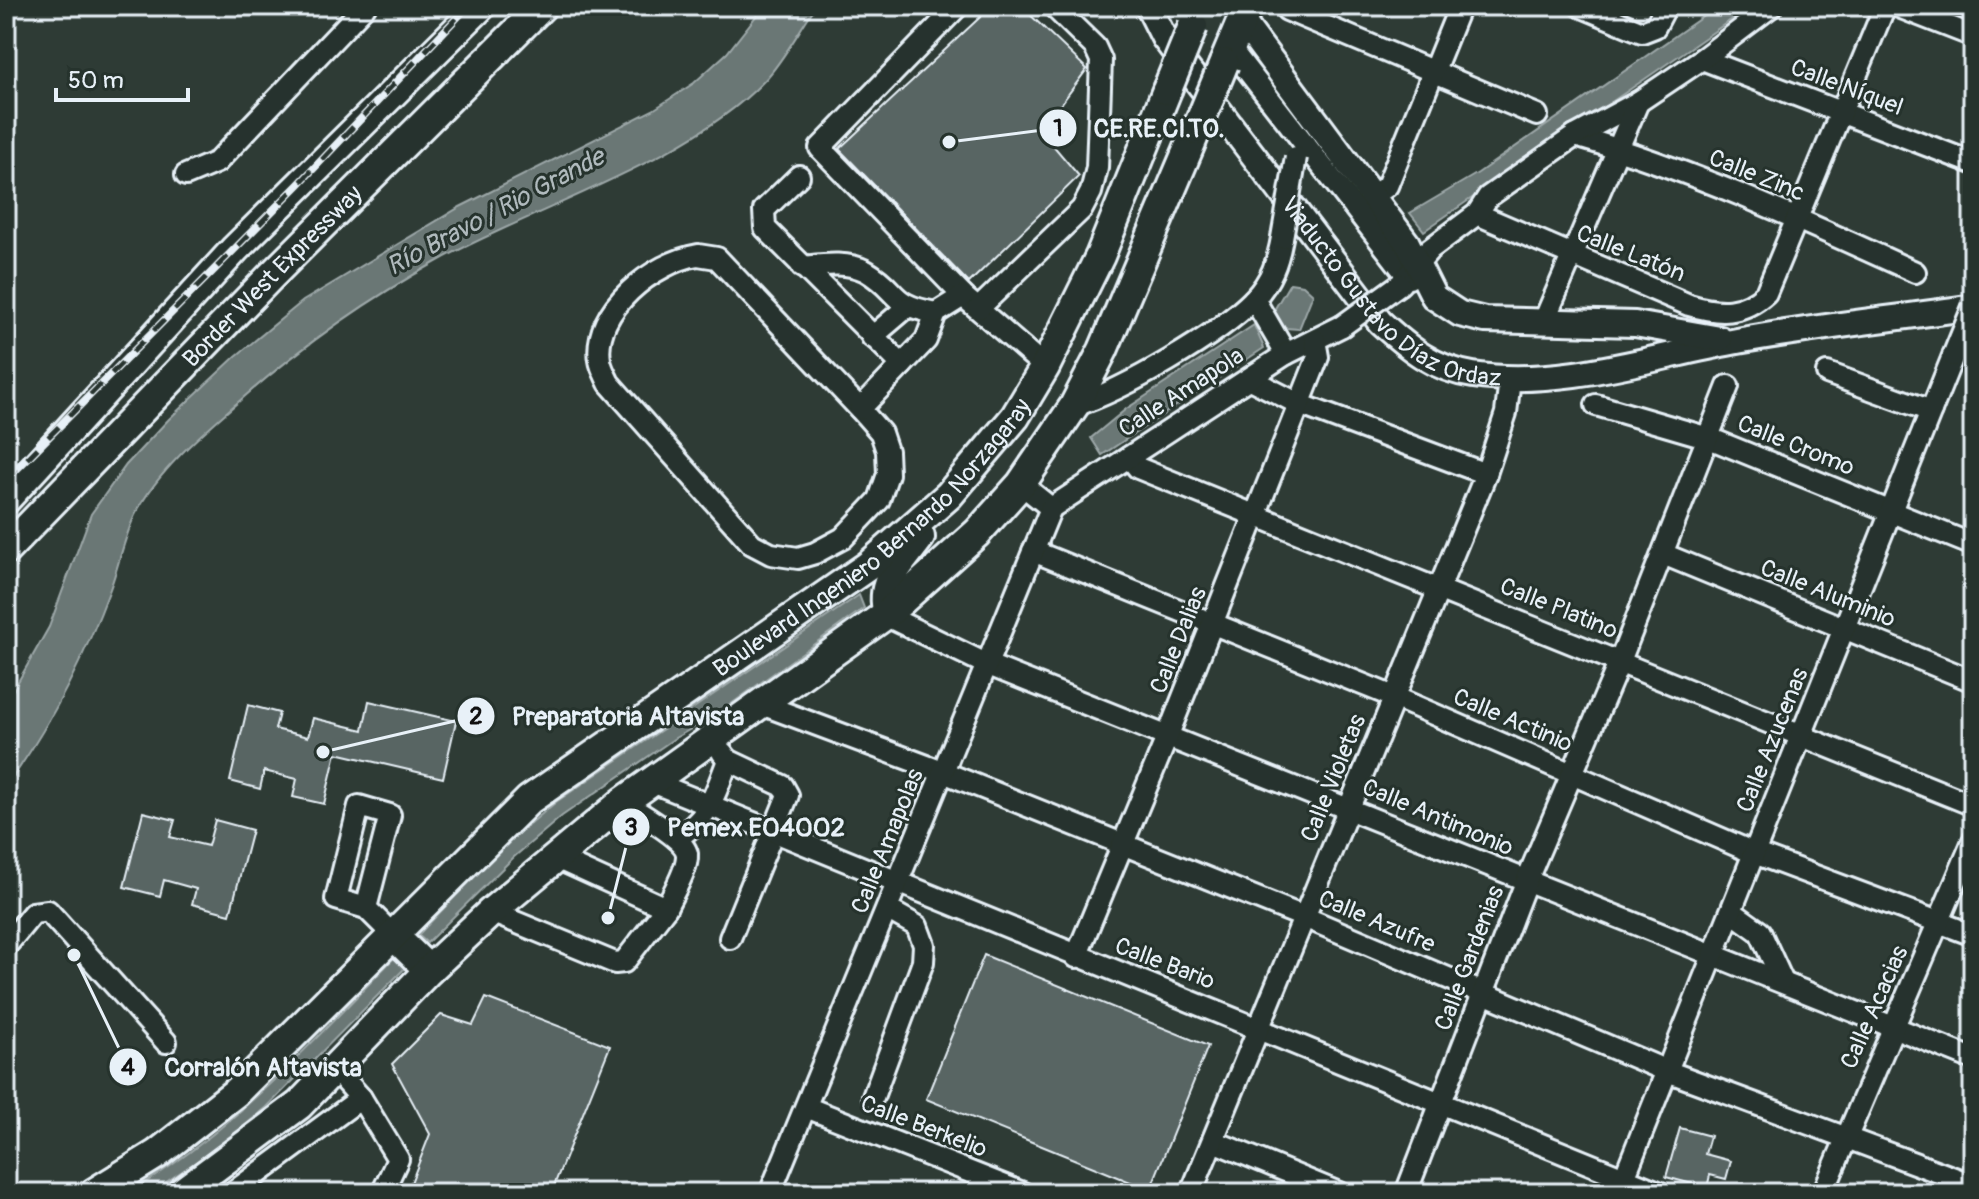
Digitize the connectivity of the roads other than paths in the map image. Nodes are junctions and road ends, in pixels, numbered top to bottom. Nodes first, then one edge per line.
1 (365, 6) edge
2 (481, 6) edge
3 (542, 6) edge
4 (958, 6) edge
5 (1053, 6) edge
6 (1148, 6) edge
7 (1460, 6) edge
8 (1580, 6) edge
9 (1666, 6) edge
10 (1772, 6) edge
11 (1885, 6) edge
12 (1896, 6) edge
13 (1287, 10) dead end
14 (1245, 13) edge
15 (1197, 16) edge
16 (1973, 36) edge
17 (1227, 55) junction
18 (1702, 59) junction
19 (1433, 74) junction
20 (1638, 102) junction
21 (1843, 113) junction
22 (1537, 115) dead end
23 (1321, 125) junction
24 (1575, 136) junction
25 (1620, 149) junction
26 (1300, 150) junction
27 (1973, 163) edge
28 (186, 175) dead end
29 (799, 176) dead end
30 (1373, 196) junction
31 (1477, 214) junction
32 (1795, 218) junction
33 (1570, 256) junction
34 (802, 267) junction
35 (1915, 272) dead end
36 (1409, 277) junction
37 (971, 302) junction
38 (1258, 306) junction
39 (1973, 307) edge
40 (906, 308) junction
41 (936, 313) junction
42 (1544, 321) junction
43 (872, 337) junction
44 (1315, 340) junction
45 (1734, 342) junction
46 (1282, 347) junction
47 (902, 365) junction
48 (1045, 367) junction
49 (1827, 373) dead end
50 (1250, 379) junction
51 (1510, 379) junction
52 (1728, 386) dead end
53 (1299, 404) junction
54 (1596, 405) dead end
55 (1074, 406) junction
56 (860, 409) junction
57 (1931, 411) junction
58 (1709, 438) junction
59 (1129, 457) junction
60 (1486, 474) junction
61 (1021, 484) junction
62 (6, 499) edge
63 (1051, 508) junction
64 (1891, 510) junction
65 (1257, 513) junction
66 (928, 514) junction
67 (1973, 545) edge
68 (6, 550) edge
69 (1033, 551) junction
70 (1663, 554) junction
71 (1439, 587) junction
72 (888, 613) junction
73 (1212, 625) junction
74 (1845, 628) junction
75 (1620, 661) junction
76 (986, 664) junction
77 (1973, 681) edge
78 (1394, 697) junction
79 (761, 704) junction
80 (1168, 735) junction
81 (1801, 737) junction
82 (720, 749) junction
83 (943, 772) junction
84 (1573, 774) junction
85 (650, 781) junction
86 (623, 802) junction
87 (1973, 805) edge
88 (1350, 807) junction
89 (710, 808) junction
90 (774, 833) junction
91 (676, 838) junction
92 (1973, 841) edge
93 (1122, 844) junction
94 (1754, 853) junction
95 (556, 858) junction
96 (1526, 882) junction
97 (897, 884) junction
98 (366, 908) junction
99 (666, 908) junction
100 (887, 909) junction
101 (491, 912) junction
102 (1732, 912) junction
103 (1304, 917) junction
104 (1940, 922) junction
105 (1973, 935) edge
106 (730, 938) dead end
107 (6, 946) edge
108 (410, 951) junction
109 (1713, 954) junction
110 (1076, 957) junction
111 (1782, 980) junction
112 (1484, 995) junction
113 (1894, 1026) junction
114 (1260, 1028) junction
115 (166, 1042) dead end
116 (1973, 1059) edge
117 (335, 1069) junction
118 (1667, 1071) junction
119 (873, 1097) dead end
120 (361, 1098) junction
121 (1439, 1105) junction
122 (806, 1107) junction
123 (1847, 1135) junction
124 (1213, 1141) junction
125 (1973, 1185) edge
126 (1621, 1186) edge
127 (94, 1193) edge
128 (181, 1193) edge
129 (232, 1193) edge
130 (382, 1193) edge
131 (770, 1193) edge
132 (1023, 1193) edge
133 (1191, 1193) edge
134 (1339, 1193) edge
135 (1406, 1193) edge
136 (1661, 1193) edge
137 (1823, 1193) edge

1 - 28 street
2 - 62 highway, Border West Expressway
3 - 68 highway, Border West Expressway
4 - 37 street
5 - 37 street
6 - 51 main road, Viaducto Gustavo Díaz Ordaz
7 - 19 street
8 - 9 street
10 - 18 street, Calle Amapola
11 - 21 street
12 - 16 street
13 - 19 street
14 - 17 highway, Boulevard Ingeniero Bernardo Norzagaray
14 - 23 main road, Viaducto Gustavo Díaz Ordaz
15 - 48 highway, Boulevard Ingeniero Bernardo Norzagaray, bridge
17 - 26 street
17 - 55 highway, Boulevard Ingeniero Bernardo Norzagaray, bridge
18 - 20 street, Calle Amapola
18 - 21 street, Calle Níquel
19 - 22 street
19 - 30 street
20 - 24 street, Calle Amapola
20 - 25 street
21 - 27 street, Calle Níquel
21 - 32 street
23 - 26 street
23 - 30 main road, Viaducto Gustavo Díaz Ordaz
24 - 25 street, Calle Zinc
24 - 31 street, Calle Amapola
25 - 32 street, Calle Zinc
25 - 33 street
26 - 36 street
26 - 38 street, bridge
29 - 34 street
30 - 36 main road, Viaducto Gustavo Díaz Ordaz
31 - 33 street, Calle Latón
31 - 36 street, Calle Amapola
32 - 33 street, Calle Latón
32 - 35 street, Calle Zinc
33 - 42 street
34 - 40 street
34 - 43 street
36 - 42 main road, Viaducto Gustavo Díaz Ordaz
36 - 44 street, Calle Amapola, bridge
37 - 41 street
37 - 48 street
38 - 46 street
38 - 55 street
39 - 45 main road, Viaducto Gustavo Díaz Ordaz
39 - 57 street, Calle Azucenas, bridge
40 - 41 street
40 - 43 street
41 - 47 street
42 - 45 main road, Viaducto Gustavo Díaz Ordaz
43 - 47 street
44 - 46 street, Calle Amapola
44 - 53 street, Calle Dalias
45 - 51 main road, Viaducto Gustavo Díaz Ordaz
46 - 50 street, Calle Amapola
47 - 56 street
48 - 66 highway, Boulevard Ingeniero Bernardo Norzagaray
49 - 57 street
50 - 53 street
50 - 59 street, Calle Amapola
51 - 60 street, Calle Violetas
52 - 58 street, Calle Gardenias
53 - 60 street
53 - 65 street, Calle Dalias
54 - 58 street, Calle Cromo
55 - 61 highway, Boulevard Ingeniero Bernardo Norzagaray
56 - 56 street
57 - 64 street, Calle Azucenas
58 - 64 street, Calle Cromo
58 - 70 street, Calle Gardenias
59 - 63 street, Calle Amapola
59 - 65 street, Calle Platino
60 - 71 street, Calle Violetas
61 - 63 street
61 - 72 highway, Boulevard Ingeniero Bernardo Norzagaray
63 - 69 street, Calle Amapolas
64 - 67 street, Calle Cromo
64 - 74 street, Calle Azucenas
65 - 71 street, Calle Platino
65 - 73 street, Calle Dalias
66 - 72 highway
66 - 108 highway, Boulevard Ingeniero Bernardo Norzagaray
69 - 73 street, Calle Actinio
69 - 76 street, Calle Amapolas
70 - 74 street, Calle Aluminio
70 - 75 street, Calle Gardenias
71 - 75 street, Calle Platino
71 - 78 street, Calle Violetas
72 - 76 street, Calle Antimonio
72 - 79 highway, Boulevard Ingeniero Bernardo Norzagaray
73 - 78 street, Calle Actinio
73 - 80 street, Calle Dalias
74 - 77 street, Calle Aluminio
74 - 81 street, Calle Azucenas
75 - 81 street, Calle Platino
75 - 84 street, Calle Gardenias
76 - 80 street, Calle Antimonio
76 - 83 street, Calle Amapolas
78 - 84 street, Calle Actinio
78 - 88 street, Calle Violetas
79 - 82 highway, Boulevard Ingeniero Bernardo Norzagaray
79 - 83 street, Calle Azufre
80 - 88 street, Calle Antimonio
80 - 93 street, Calle Dalias
81 - 87 street, Calle Platino
81 - 94 street, Calle Azucenas
82 - 85 highway, Boulevard Ingeniero Bernardo Norzagaray
82 - 89 street
82 - 90 street
83 - 93 street, Calle Azufre
83 - 97 street, Calle Amapolas
84 - 94 street, Calle Actinio
84 - 96 street, Calle Gardenias
85 - 86 highway, Boulevard Ingeniero Bernardo Norzagaray
85 - 89 street, Calle Bario
86 - 91 street
86 - 95 highway, Boulevard Ingeniero Bernardo Norzagaray
88 - 96 street, Calle Antimonio
88 - 103 street, Calle Violetas
89 - 90 street, Calle Bario
89 - 91 street
90 - 97 street, Calle Bario
90 - 106 street
91 - 99 street
92 - 104 street, Calle Acacias
93 - 103 street, Calle Azufre
93 - 110 street, Calle Dalias
94 - 102 street, Calle Azucenas
94 - 104 street, Calle Actinio
95 - 99 street
95 - 101 highway, Boulevard Ingeniero Bernardo Norzagaray
96 - 109 street, Calle Antimonio
96 - 112 street, Calle Gardenias
97 - 100 street, Calle Amapolas
97 - 110 street, Calle Bario
98 - 98 street
98 - 108 street
99 - 101 street
100 - 119 street
100 - 122 street, Calle Amapolas
101 - 108 highway, Boulevard Ingeniero Bernardo Norzagaray
102 - 109 street, Calle Azucenas
102 - 111 street
103 - 112 street, Calle Azufre
103 - 114 street, Calle Violetas
104 - 105 street, Calle Actinio
104 - 113 street, Calle Acacias
107 - 115 street
108 - 117 highway, Boulevard Ingeniero Bernardo Norzagaray
108 - 127 highway, Boulevard Ingeniero Bernardo Norzagaray
109 - 111 street, Calle Antimonio
109 - 118 street, Calle Azucenas
110 - 114 street, Calle Bario
111 - 113 street, Calle Antimonio
112 - 118 street, Calle Azufre
112 - 121 street, Calle Gardenias
113 - 116 street, Calle Antimonio
113 - 123 street, Calle Acacias
114 - 121 street, Calle Bario
114 - 124 street, Calle Violetas
117 - 120 street
117 - 128 highway, Boulevard Ingeniero Bernardo Norzagaray
118 - 123 street, Calle Azufre
118 - 126 street, Calle Azucenas
120 - 129 street
120 - 130 street
121 - 126 street, Calle Bario
121 - 135 street, Calle Gardenias
122 - 131 street, Calle Amapolas
122 - 132 street, Calle Berkelio
123 - 125 street, Calle Azufre
123 - 137 street, Calle Acacias
124 - 133 street, Calle Violetas
124 - 134 street
126 - 136 street, Calle Bario

